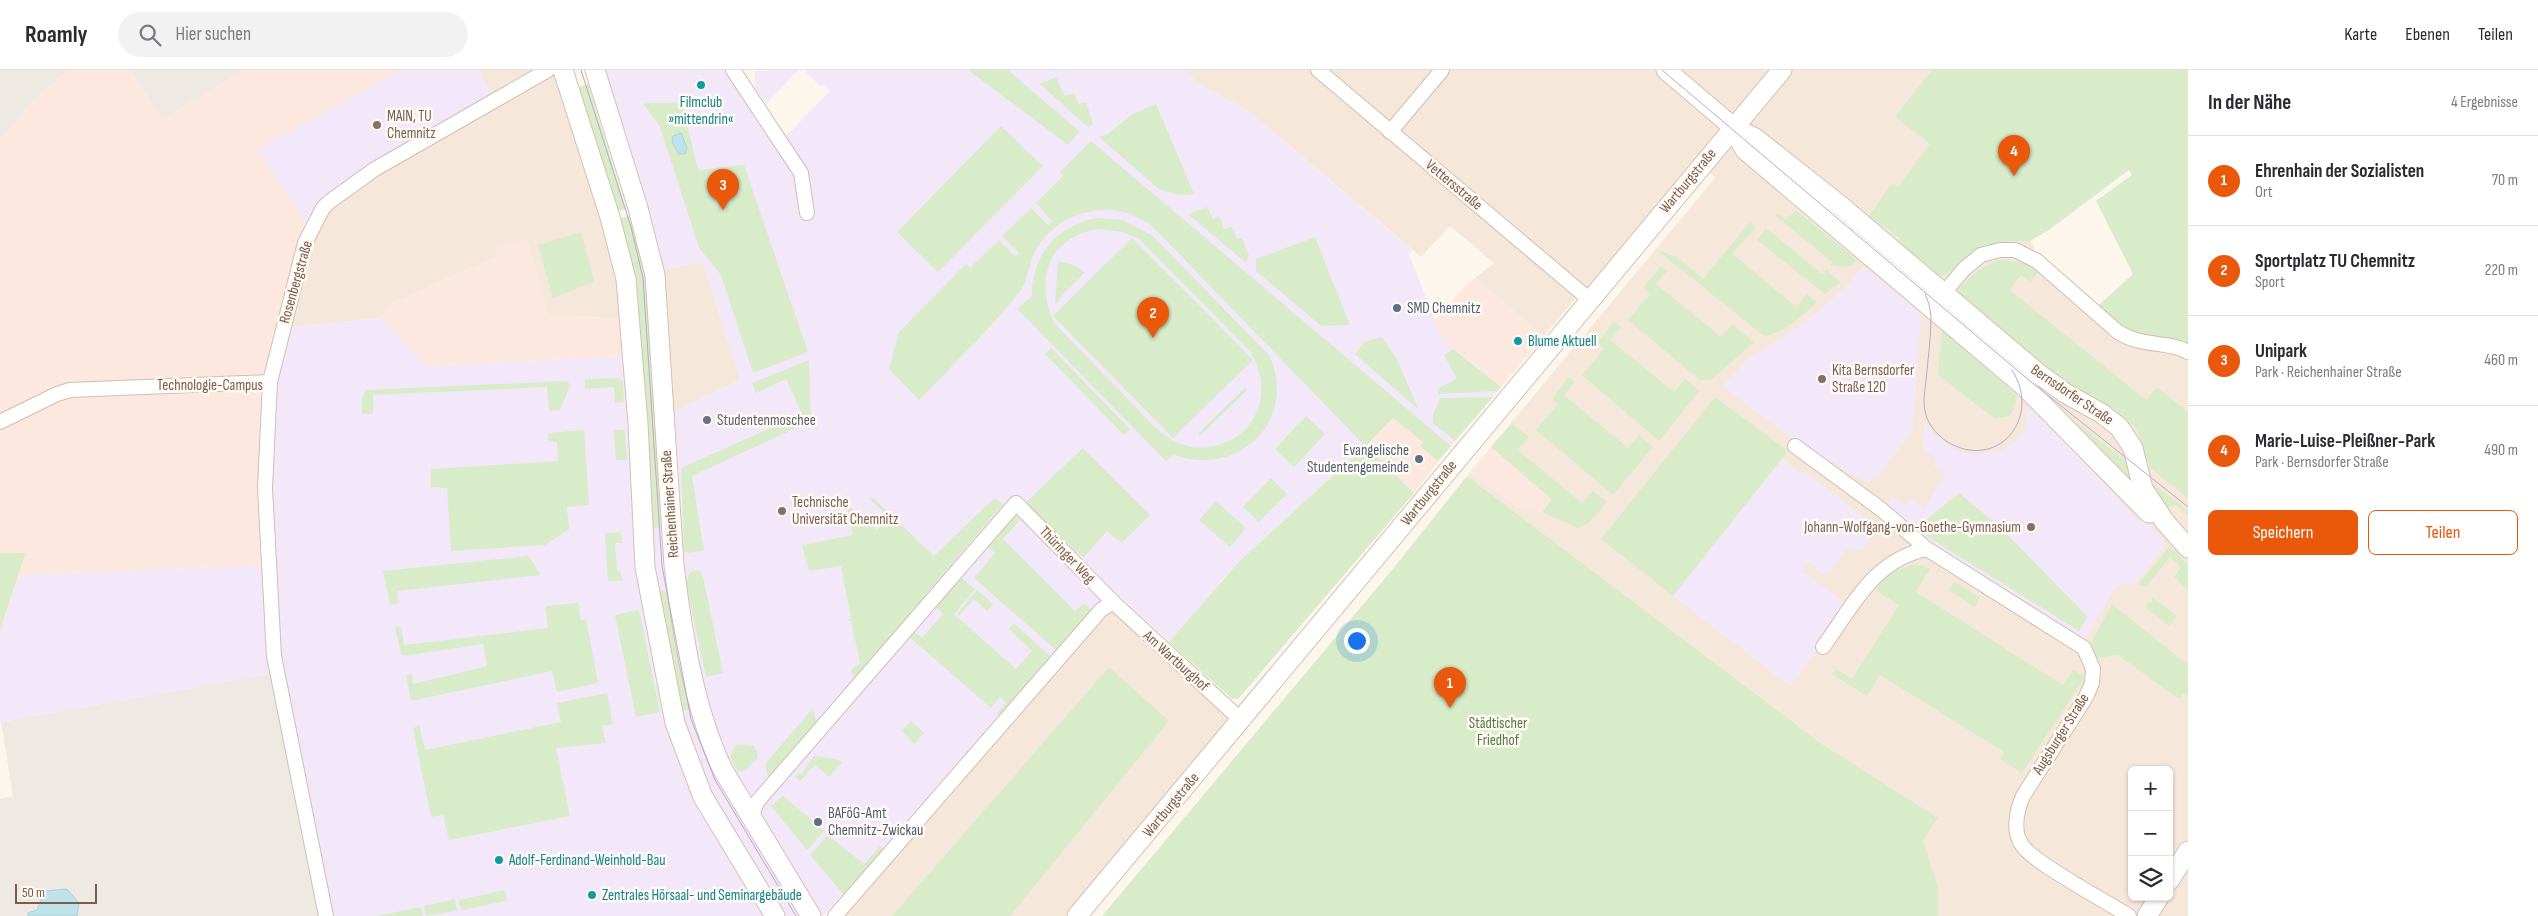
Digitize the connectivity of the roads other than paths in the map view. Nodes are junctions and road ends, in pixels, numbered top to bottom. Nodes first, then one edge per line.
1 (548, 70) edge
2 (563, 70) edge
3 (595, 70) edge
4 (733, 70) edge
5 (1318, 70) edge
6 (1442, 70) edge
7 (1666, 70) edge
8 (1782, 70) edge
9 (1733, 127) junction
10 (1390, 132) junction
11 (807, 213) dead end
12 (1590, 300) junction
13 (1938, 300) junction
14 (2188, 352) edge
15 (270, 382) junction
16 (0, 422) edge
17 (1795, 446) dead end
18 (2165, 522) junction
19 (2188, 548) edge
20 (1927, 549) junction
21 (1113, 602) junction
22 (1823, 647) dead end
23 (1241, 720) junction
24 (751, 818) junction
25 (2188, 851) edge
26 (2173, 875) edge
27 (2156, 901) edge
28 (326, 916) edge
29 (775, 916) edge
30 (811, 916) edge
31 (836, 916) edge
32 (1077, 916) edge
33 (2129, 916) edge
34 (2147, 916) edge

1 - 15 street, Rosenbergstraße
2 - 29 street, Reichenhainer Straße
3 - 24 street, Reichenhainer Straße
4 - 11 street
5 - 10 street, Vettersstraße
6 - 10 street
7 - 9 street, Bernsdorfer Straße
8 - 9 street, Wartburgstraße
9 - 12 street, Wartburgstraße
9 - 13 street, Bernsdorfer Straße
10 - 12 street, Vettersstraße
12 - 23 street, Wartburgstraße
13 - 14 street
13 - 18 street, Bernsdorfer Straße
13 - 18 street, Bernsdorfer Straße
15 - 16 street, Technologie-Campus
15 - 28 street, Technologie-Campus
17 - 20 street, Augsburger Straße
18 - 19 street, Bernsdorfer Straße
20 - 22 street
20 - 33 street, Augsburger Straße
21 - 23 street, Am Wartburghof
21 - 24 street, Thüringer Weg
21 - 31 street
23 - 32 street, Wartburgstraße
24 - 30 street, Reichenhainer Straße
25 - 26 street
27 - 34 street

